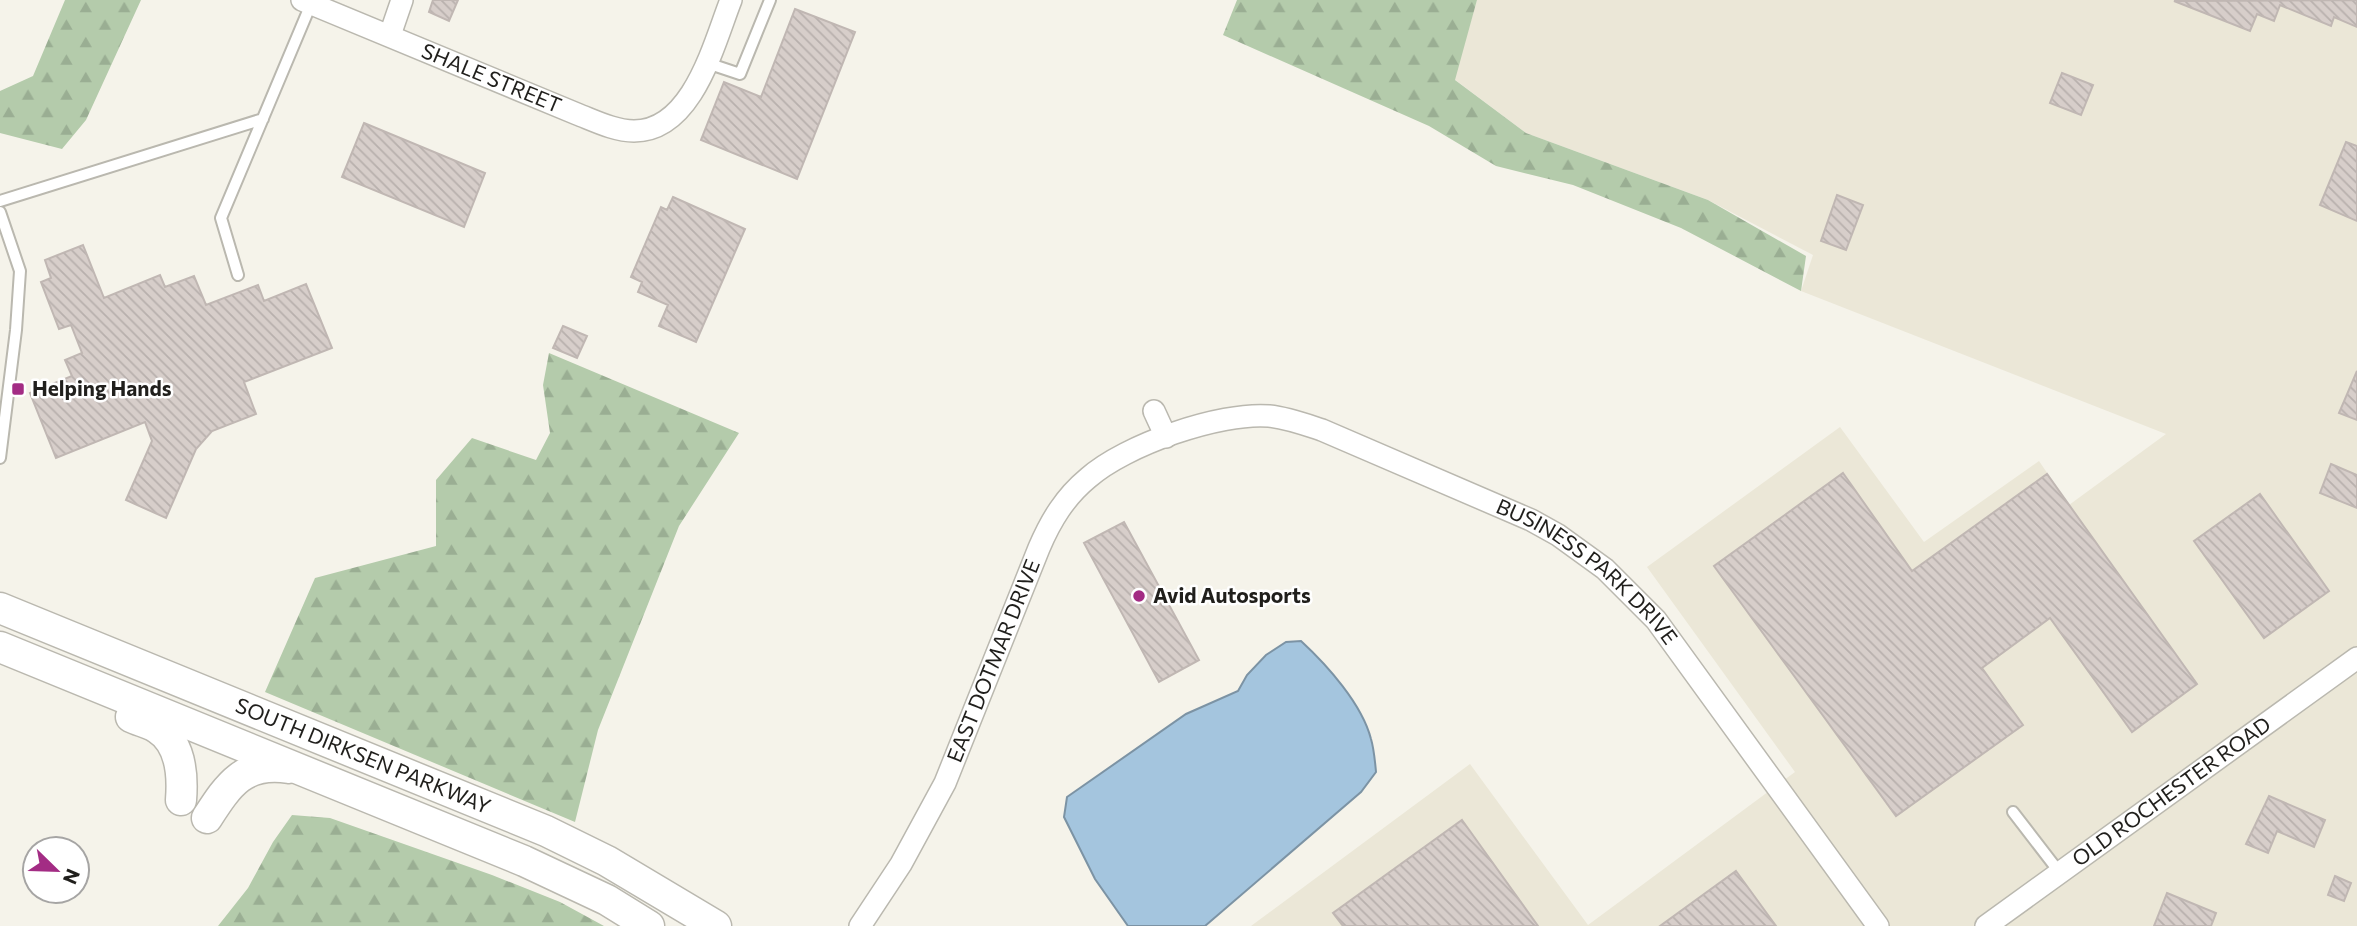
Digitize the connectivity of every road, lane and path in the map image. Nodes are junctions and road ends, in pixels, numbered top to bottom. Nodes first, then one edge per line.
1 (402, 0) edge
2 (731, 0) edge
3 (770, 0) edge
4 (307, 2) edge
5 (390, 35) junction
6 (707, 62) junction
7 (263, 120) junction
8 (0, 201) edge
9 (0, 212) edge
10 (238, 275) dead end
11 (1154, 411) dead end
12 (1166, 437) junction
13 (0, 458) edge
14 (0, 606) edge
15 (0, 647) edge
16 (2357, 658) edge
17 (49, 667) junction
18 (301, 771) junction
19 (181, 800) dead end
20 (2013, 812) dead end
21 (207, 818) dead end
22 (2060, 873) junction
23 (649, 926) edge
24 (716, 926) edge
25 (860, 926) edge
26 (1878, 926) edge
27 (1986, 926) edge

1 - 5 street
2 - 6 street
3 - 6 lane
4 - 5 street, SHALE STREET
4 - 7 lane
5 - 6 street, SHALE STREET
7 - 8 lane
7 - 10 lane
9 - 13 lane
11 - 12 street
12 - 25 street, EAST DOTMAR DRIVE
12 - 26 street, BUSINESS PARK DRIVE
14 - 24 main road, SOUTH DIRKSEN PARKWAY
15 - 17 main road, SOUTH DIRKSEN PARKWAY
16 - 22 street, OLD ROCHESTER ROAD
17 - 18 main road, SOUTH DIRKSEN PARKWAY
17 - 19 main road
18 - 21 main road
18 - 23 main road, SOUTH DIRKSEN PARKWAY
20 - 22 lane
22 - 27 street, OLD ROCHESTER ROAD

